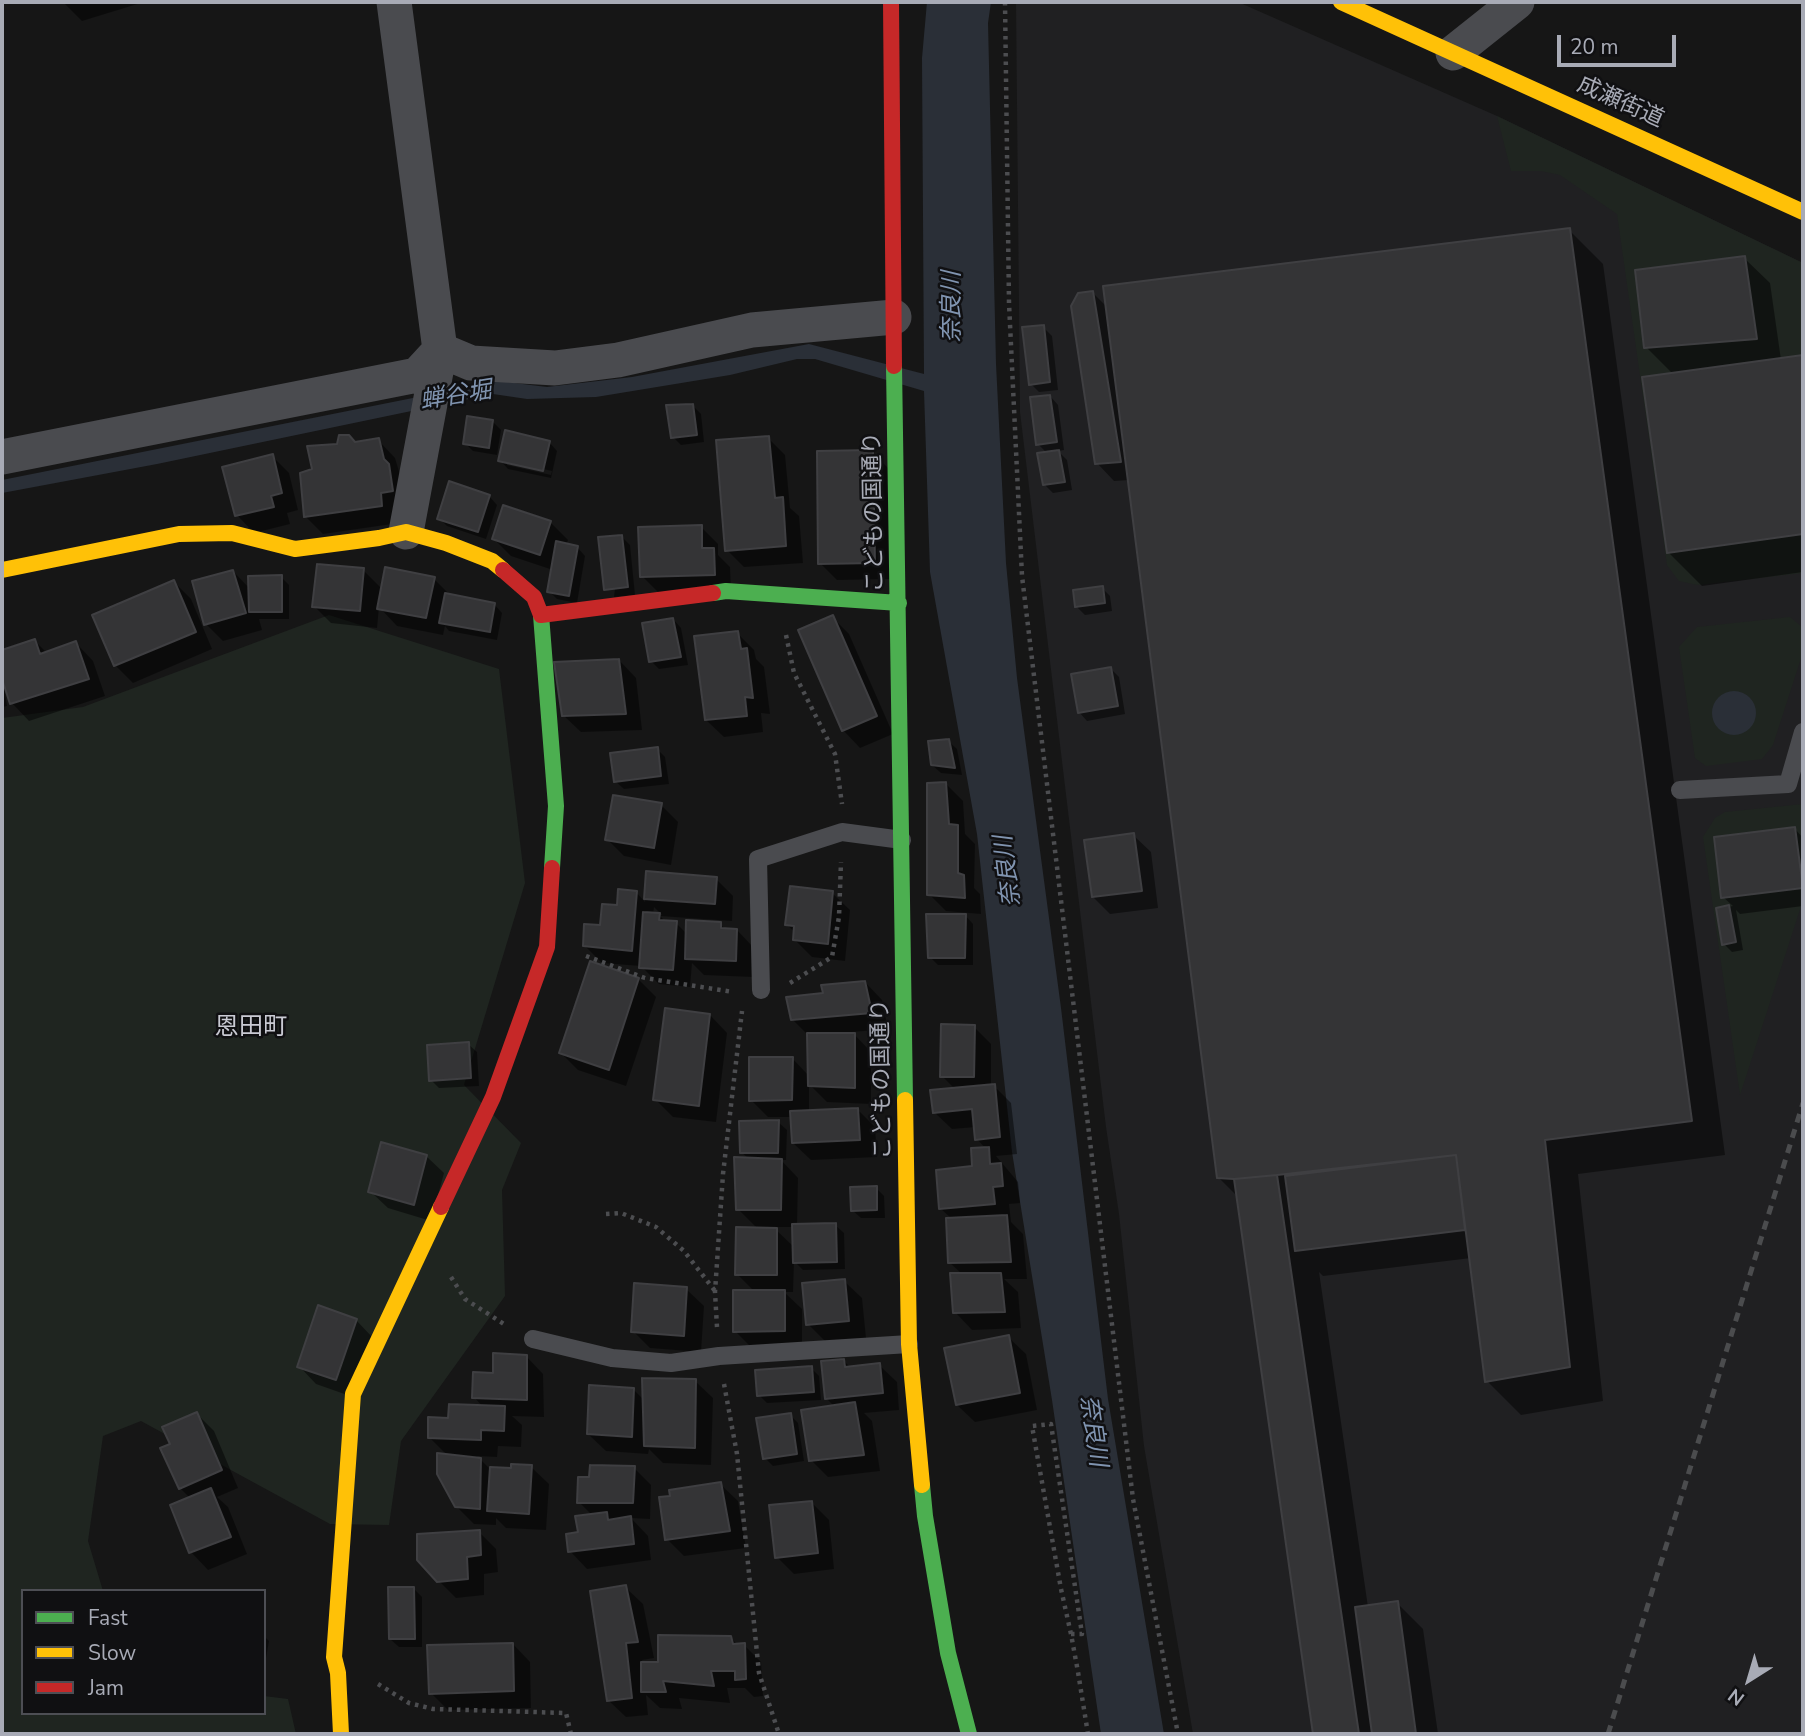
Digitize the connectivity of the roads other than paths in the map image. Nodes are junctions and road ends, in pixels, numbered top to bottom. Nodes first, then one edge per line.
1 (394, 2) edge
2 (891, 2) edge
3 (1341, 2) edge
4 (1517, 2) edge
5 (1453, 53) junction
6 (1803, 212) edge
7 (894, 330) junction
8 (440, 350) junction
9 (2, 457) edge
10 (406, 532) junction
11 (2, 570) edge
12 (899, 603) junction
13 (541, 615) junction
14 (1803, 732) edge
15 (1681, 790) dead end
16 (902, 841) junction
17 (753, 992) road end
18 (533, 1339) road end
19 (909, 1345) junction
20 (341, 1734) edge
21 (968, 1734) edge

1 - 8 street
2 - 7 main road
3 - 5 main road, 成瀬街道
4 - 5 street
5 - 6 main road, 成瀬街道
7 - 8 street
7 - 12 main road, こどもの国通り
8 - 9 street
8 - 10 street
10 - 11 main road
10 - 13 main road
12 - 13 main road
12 - 16 main road, こどもの国通り
13 - 20 main road
14 - 15 lane
16 - 17 lane
16 - 19 main road, こどもの国通り
18 - 19 lane
19 - 21 main road, こどもの国通り

